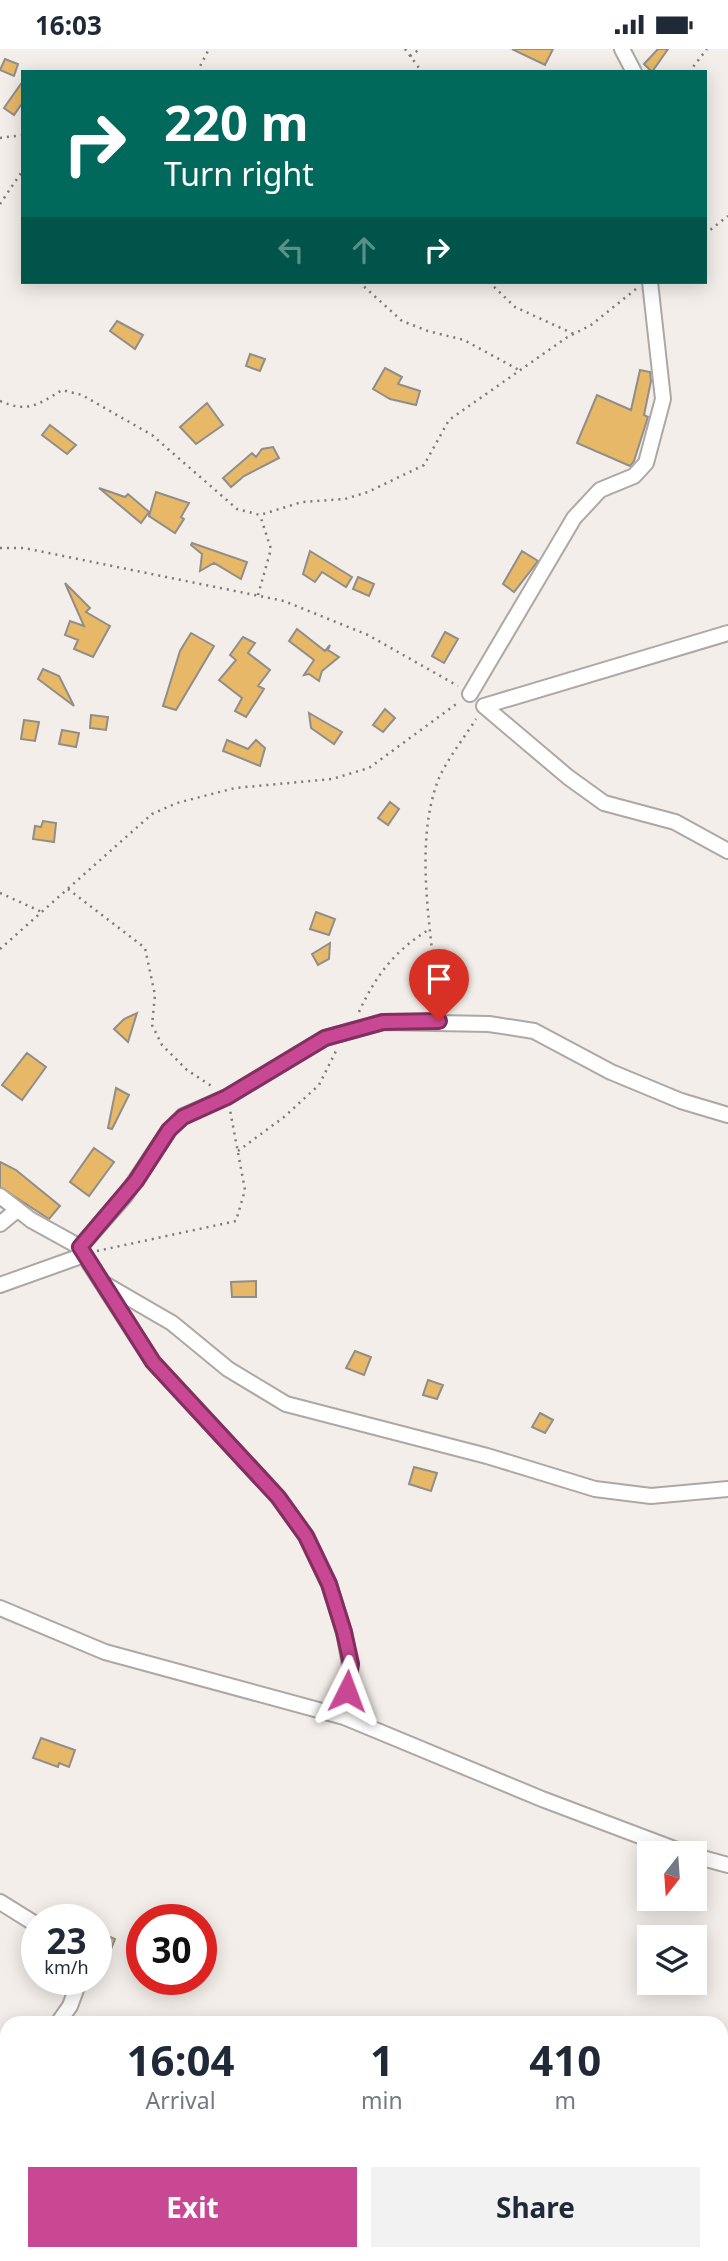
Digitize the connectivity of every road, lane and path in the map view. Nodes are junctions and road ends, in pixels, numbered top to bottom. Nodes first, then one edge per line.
1 (209, 49) edge
2 (405, 49) edge
3 (420, 49) edge
4 (622, 49) edge
5 (707, 49) edge
6 (410, 56) junction
7 (198, 70) edge
8 (420, 70) edge
9 (633, 70) edge
10 (691, 70) edge
11 (21, 135) edge
12 (0, 138) edge
13 (21, 173) edge
14 (0, 204) edge
15 (728, 216) edge
16 (707, 232) edge
17 (361, 284) edge
18 (491, 284) edge
19 (644, 285) edge
20 (574, 334) junction
21 (519, 370) junction
22 (0, 401) edge
23 (260, 515) junction
24 (0, 548) edge
25 (258, 595) junction
26 (728, 633) edge
27 (470, 694) junction
28 (484, 706) junction
29 (728, 851) edge
30 (68, 889) junction
31 (0, 893) edge
32 (42, 912) junction
33 (0, 949) edge
34 (439, 1021) junction
35 (227, 1097) junction
36 (728, 1115) edge
37 (0, 1196) edge
38 (17, 1210) junction
39 (0, 1224) edge
40 (82, 1251) junction
41 (103, 1283) junction
42 (0, 1285) edge
43 (728, 1489) edge
44 (0, 1608) edge
45 (344, 1717) junction
46 (653, 1841) edge
47 (707, 1859) edge
48 (728, 1865) edge
49 (0, 1902) edge
50 (21, 1915) edge
51 (74, 1995) edge
52 (63, 2016) edge

1 - 7 path
2 - 6 path
3 - 6 path
4 - 9 street
5 - 10 path
6 - 8 path
11 - 12 path
13 - 14 path
15 - 16 path
17 - 21 path
18 - 20 path
19 - 20 path
19 - 27 street
20 - 21 path
21 - 23 path
22 - 23 path
23 - 25 path
24 - 25 path
25 - 27 path
26 - 28 street
27 - 30 path
28 - 29 street
28 - 34 path
30 - 32 path
30 - 35 path
31 - 32 path
32 - 33 path
34 - 35 street
34 - 36 street
35 - 40 street
35 - 40 path
37 - 38 street
38 - 39 street
38 - 40 street
40 - 41 street
40 - 42 street
41 - 43 street
41 - 45 street
44 - 45 street
45 - 46 street
47 - 48 street
49 - 50 street
51 - 52 street

